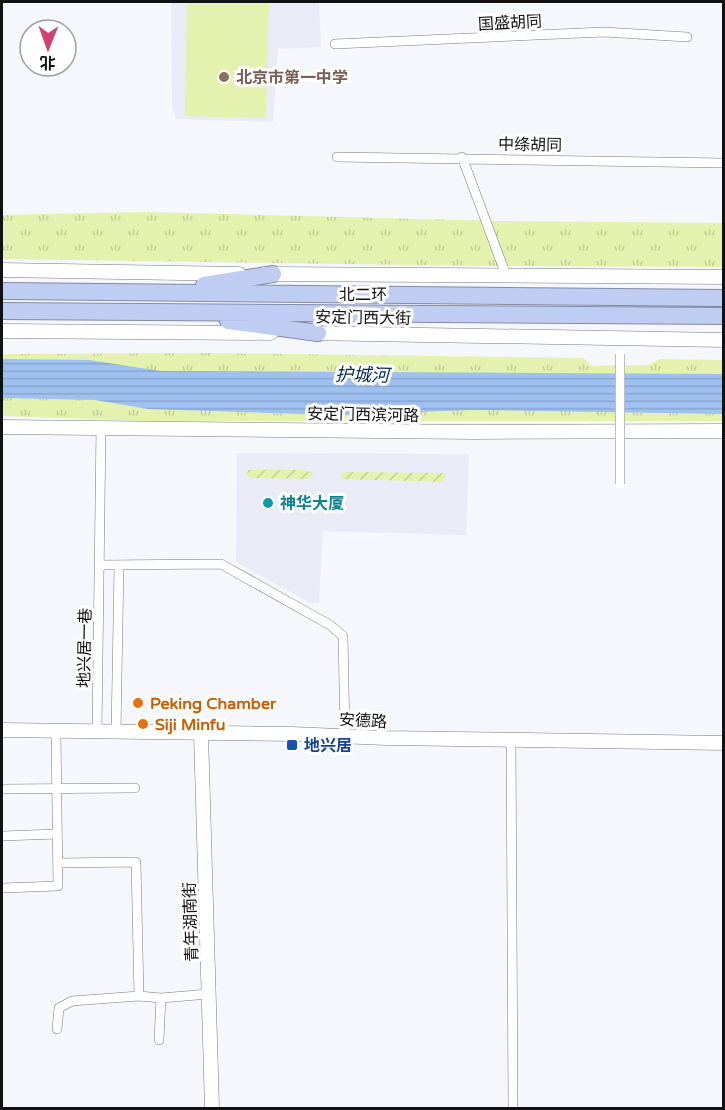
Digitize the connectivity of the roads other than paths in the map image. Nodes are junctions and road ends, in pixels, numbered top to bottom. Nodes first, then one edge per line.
1 (687, 37) dead end
2 (335, 44) dead end
3 (337, 157) dead end
4 (462, 157) junction
5 (723, 163) edge
6 (2, 270) edge
7 (273, 274) junction
8 (506, 275) junction
9 (723, 277) edge
10 (2, 291) edge
11 (156, 293) junction
12 (723, 298) edge
13 (2, 311) edge
14 (159, 312) junction
15 (723, 316) edge
16 (2, 331) edge
17 (318, 333) junction
18 (620, 338) junction
19 (723, 340) edge
20 (2, 427) edge
21 (101, 428) junction
22 (723, 431) edge
23 (620, 484) dead end
24 (101, 565) junction
25 (119, 566) junction
26 (2, 730) edge
27 (56, 731) junction
28 (97, 731) junction
29 (116, 731) junction
30 (201, 734) junction
31 (345, 735) junction
32 (511, 740) junction
33 (723, 743) edge
34 (57, 788) junction
35 (135, 788) dead end
36 (2, 789) edge
37 (57, 834) junction
38 (2, 836) edge
39 (58, 863) junction
40 (2, 888) edge
41 (209, 994) junction
42 (139, 996) junction
43 (161, 998) junction
44 (57, 1029) dead end
45 (159, 1040) dead end
46 (212, 1108) edge
47 (513, 1108) edge

1 - 2 street, 国盛胡同
3 - 4 street, 中绦胡同
4 - 5 street, 中绦胡同
4 - 8 street
6 - 7 street
7 - 8 street
7 - 11 highway
8 - 9 street
10 - 11 highway, 北二环
11 - 12 highway, 北二环
13 - 14 highway, 北二环
14 - 15 highway, 北二环
14 - 17 highway
16 - 17 street, 安定门西大街
17 - 18 street, 安定门西大街
18 - 19 street, 安定门西大街
18 - 23 street, bridge
20 - 21 street, 安定门西滨河路
21 - 22 street, 安定门西滨河路
21 - 24 street, 地兴居一巷
24 - 25 street
24 - 28 street, 地兴居一巷
25 - 29 street, 地兴居一巷
25 - 31 street
26 - 27 street, 安德路
27 - 28 street, 安德路
27 - 34 street
28 - 29 street, 安德路
29 - 30 street, 安德路
30 - 31 street, 安德路
30 - 41 street, 青年湖南街
31 - 32 street, 安德路
32 - 33 street, 安德路
32 - 47 street
34 - 35 street
34 - 36 street
34 - 37 street
37 - 38 street
37 - 39 street
39 - 40 street
39 - 42 street
41 - 43 street
41 - 46 street, 青年湖南街
42 - 43 street
42 - 44 street
43 - 45 street

